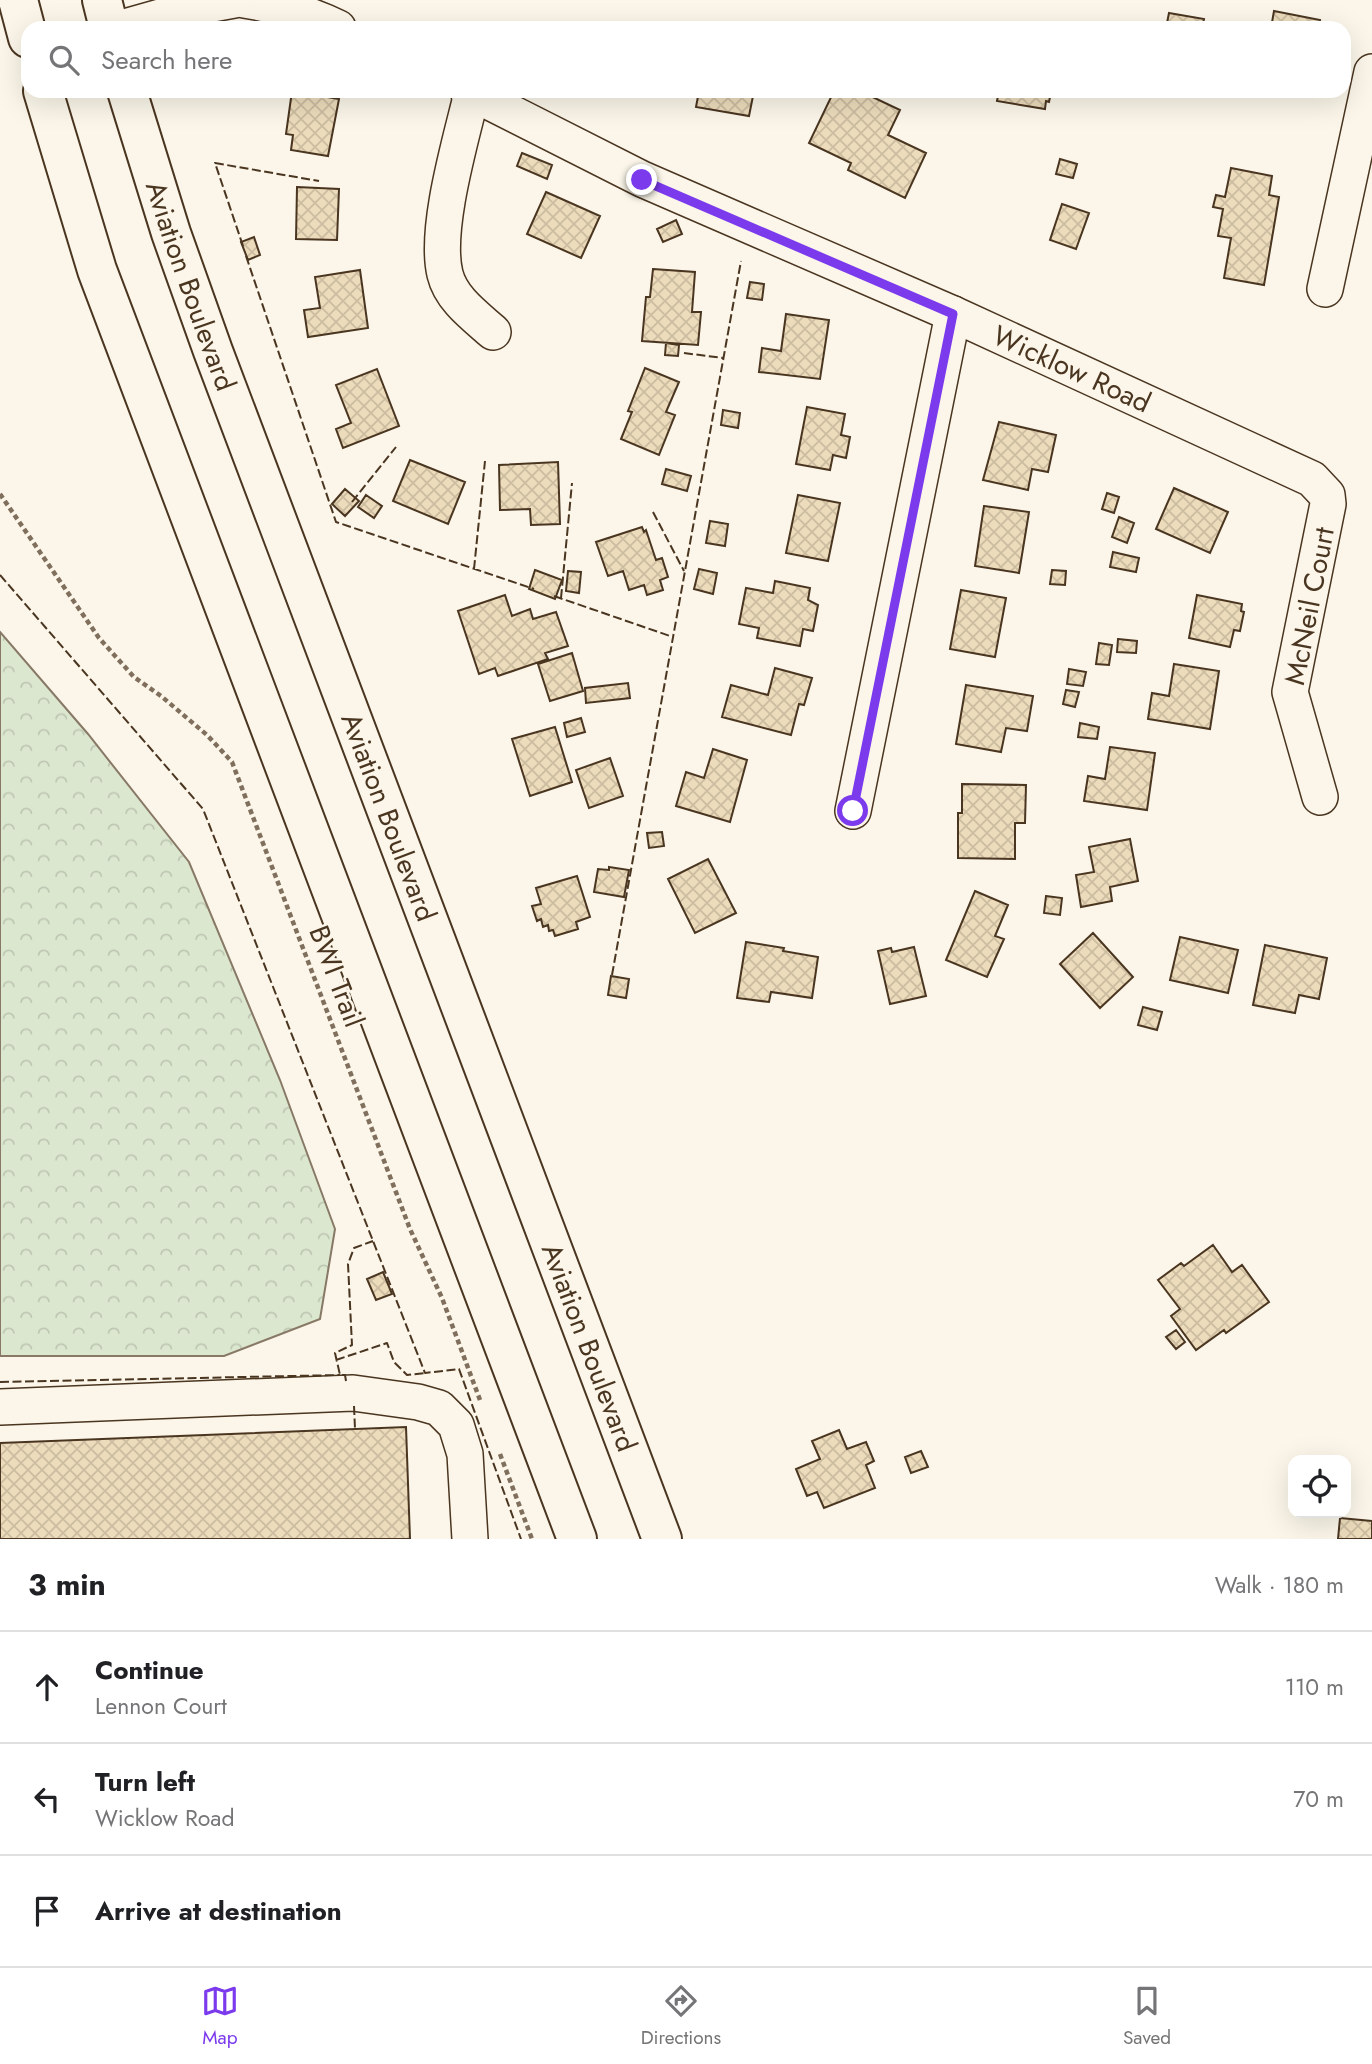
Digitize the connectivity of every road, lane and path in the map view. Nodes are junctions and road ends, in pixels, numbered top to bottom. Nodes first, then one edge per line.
1 (18, 0) edge
2 (102, 0) edge
3 (234, 0) edge
4 (244, 0) edge
5 (24, 21) edge
6 (107, 21) edge
7 (146, 21) edge
8 (319, 21) edge
9 (1372, 72) edge
10 (45, 98) edge
11 (129, 98) edge
12 (469, 98) edge
13 (482, 98) edge
14 (1325, 289) dead end
15 (953, 314) junction
16 (493, 332) dead end
17 (0, 494) edge
18 (1326, 495) joint
19 (1320, 797) dead end
20 (853, 811) dead end
21 (0, 1407) edge
22 (485, 1412) dead end
23 (482, 1452) junction
24 (470, 1539) edge
25 (532, 1539) edge
26 (577, 1539) edge
27 (662, 1539) edge

1 - 5 main road
2 - 6 main road
3 - 7 street
4 - 8 street
9 - 14 street
10 - 26 main road
11 - 27 main road, Aviation Boulevard
12 - 16 street
13 - 15 street, Wicklow Road
15 - 18 street, Wicklow Road
15 - 20 street
17 - 22 path, BWI Trail
18 - 19 street, McNeil Court
21 - 23 street
23 - 24 street
23 - 25 path

